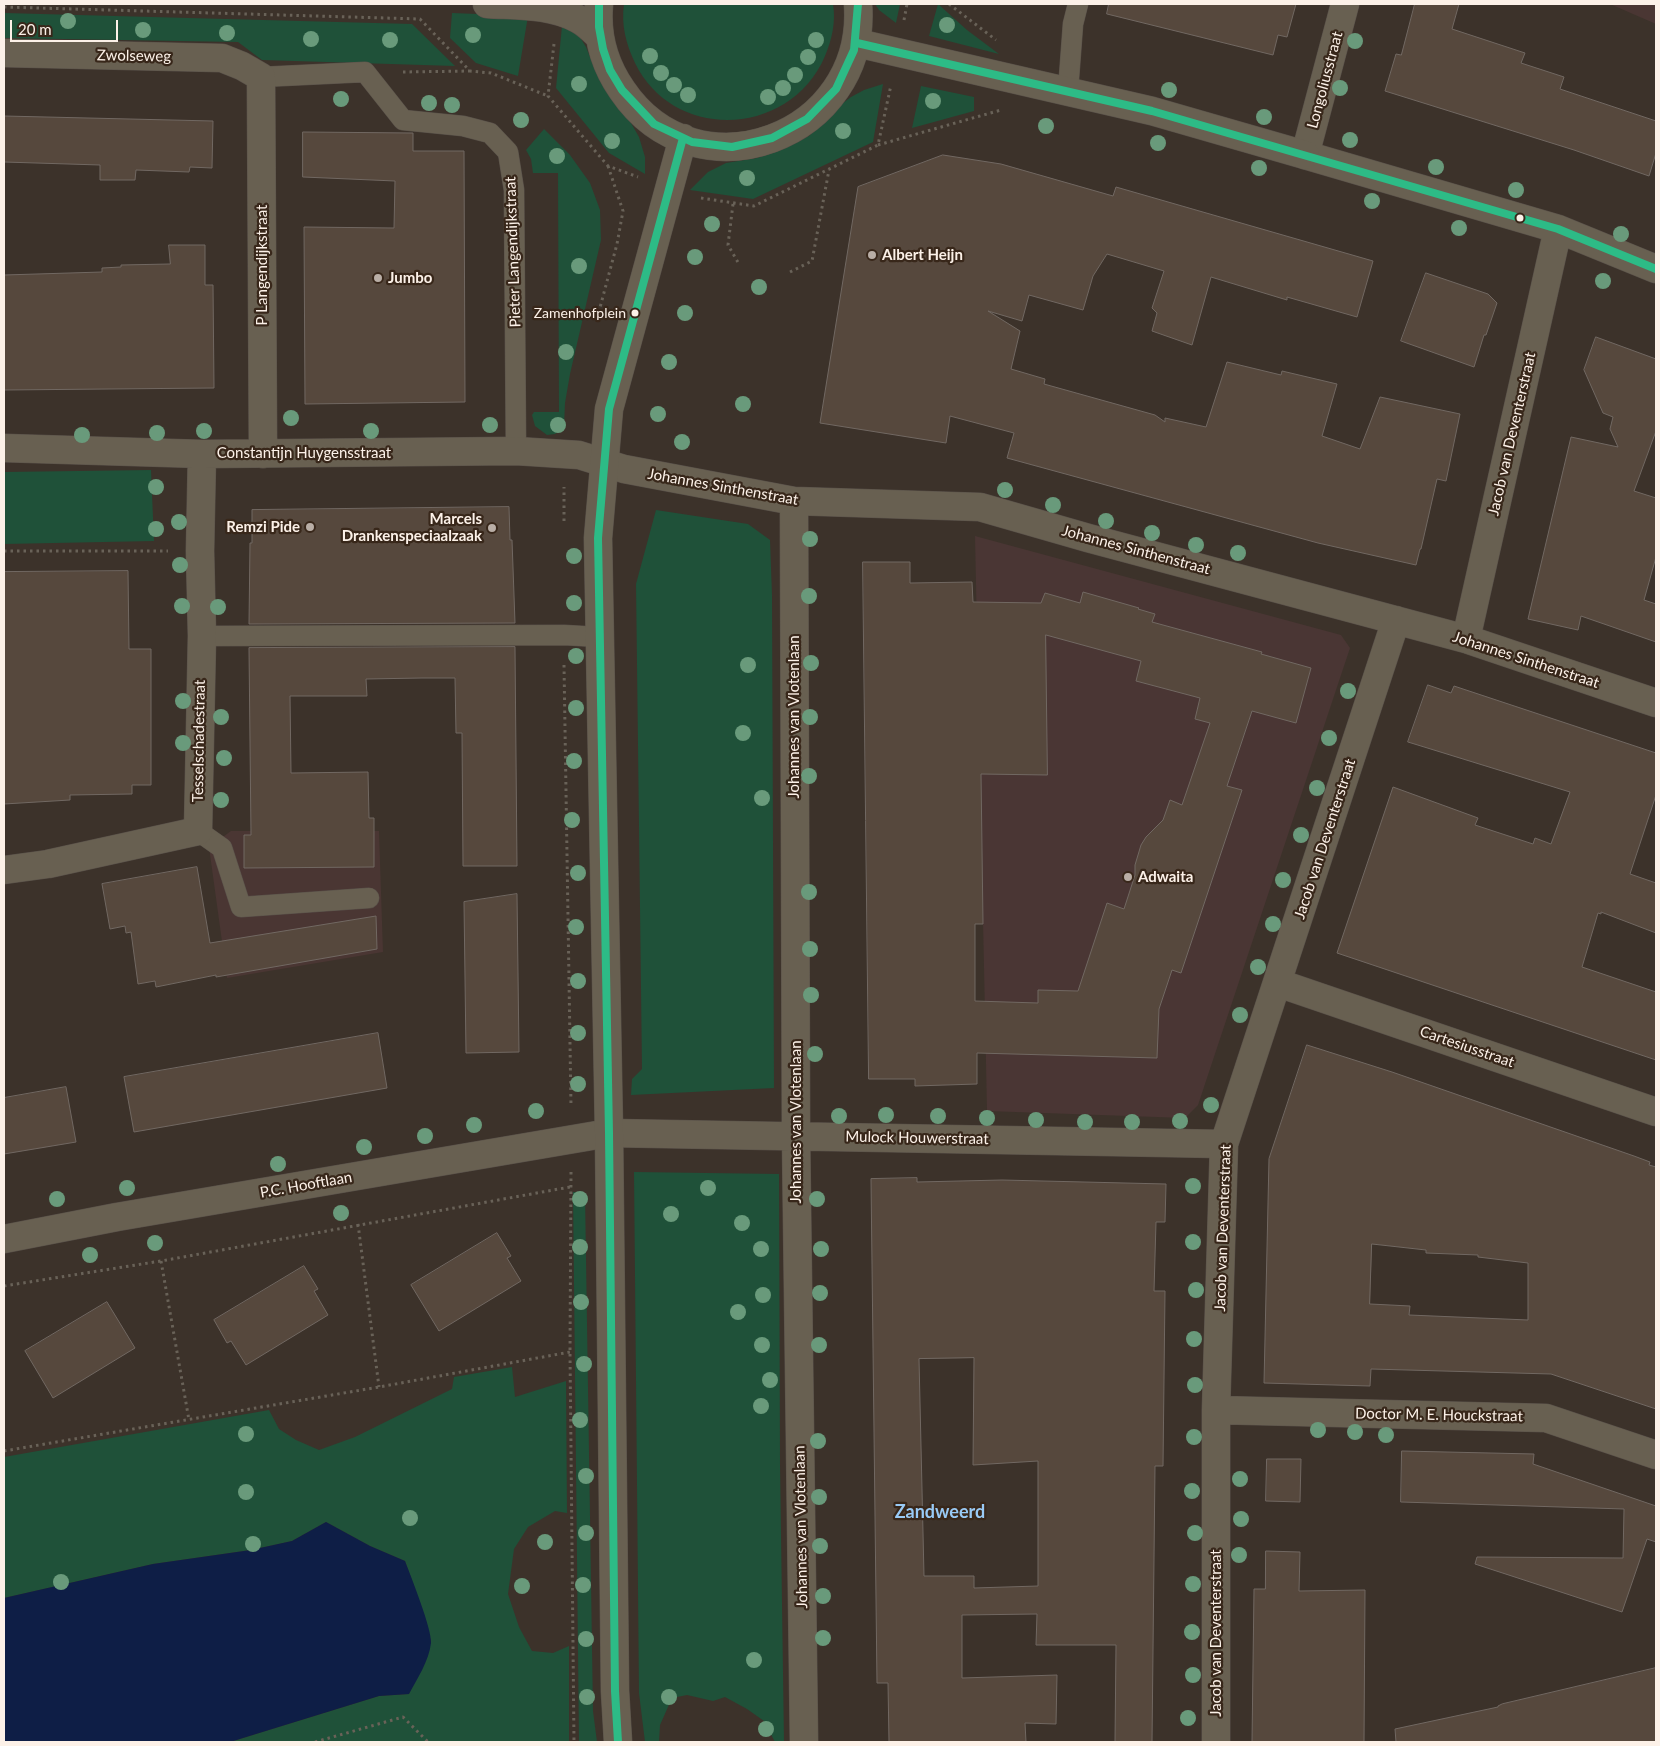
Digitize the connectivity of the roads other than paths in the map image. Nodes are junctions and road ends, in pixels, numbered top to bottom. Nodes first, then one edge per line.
1 (487, 4) edge
2 (599, 4) edge
3 (858, 4) edge
4 (1078, 4) edge
5 (1345, 4) edge
6 (599, 36) junction
7 (856, 43) junction
8 (4, 54) edge
9 (261, 77) junction
10 (1068, 91) junction
11 (682, 138) junction
12 (1305, 155) junction
13 (1558, 229) junction
14 (1656, 269) edge
15 (4, 448) edge
16 (516, 451) junction
17 (202, 454) junction
18 (263, 454) junction
19 (604, 462) junction
20 (794, 501) junction
21 (1396, 620) junction
22 (202, 636) junction
23 (599, 637) junction
24 (1466, 640) junction
25 (1656, 703) edge
26 (198, 831) junction
27 (4, 870) edge
28 (369, 898) dead end
29 (1278, 983) junction
30 (1656, 1112) edge
31 (609, 1133) junction
32 (796, 1136) junction
33 (1224, 1144) junction
34 (4, 1239) edge
35 (1216, 1410) junction
36 (1656, 1455) edge
37 (618, 1742) edge
38 (804, 1742) edge
39 (1216, 1742) edge

1 - 6 street
2 - 6 street
3 - 7 street
4 - 10 lane
5 - 12 street, Longoliusstraat
6 - 11 street
7 - 10 street
7 - 11 street
8 - 9 street, Zwolseweg
9 - 16 lane, Pieter Langendijkstraat
9 - 18 street, P Langendijkstraat
10 - 12 street
11 - 19 street
12 - 13 street
13 - 14 street
13 - 24 street, Jacob van Deventerstraat
15 - 17 street, Constantijn Huygensstraat
16 - 18 street, Constantijn Huygensstraat
16 - 19 street, Constantijn Huygensstraat
17 - 18 street, Constantijn Huygensstraat
17 - 22 street, Tesselschadestraat
19 - 20 street, Johannes Sinthenstraat
19 - 23 street
20 - 21 street, Johannes Sinthenstraat
20 - 32 street, Johannes van Vlotenlaan
21 - 24 street, Johannes Sinthenstraat
21 - 29 street, Jacob van Deventerstraat
22 - 23 lane
22 - 26 street, Tesselschadestraat
23 - 31 street
24 - 25 street, Johannes Sinthenstraat
26 - 27 street
26 - 28 lane
29 - 30 street, Cartesiusstraat
29 - 33 street, Jacob van Deventerstraat
31 - 32 street, Mulock Houwerstraat
31 - 34 street, P.C. Hooftlaan
31 - 37 street
32 - 33 street, Mulock Houwerstraat
32 - 38 street, Johannes van Vlotenlaan
33 - 35 street, Jacob van Deventerstraat
35 - 36 street, Doctor M. E. Houckstraat
35 - 39 street, Jacob van Deventerstraat

